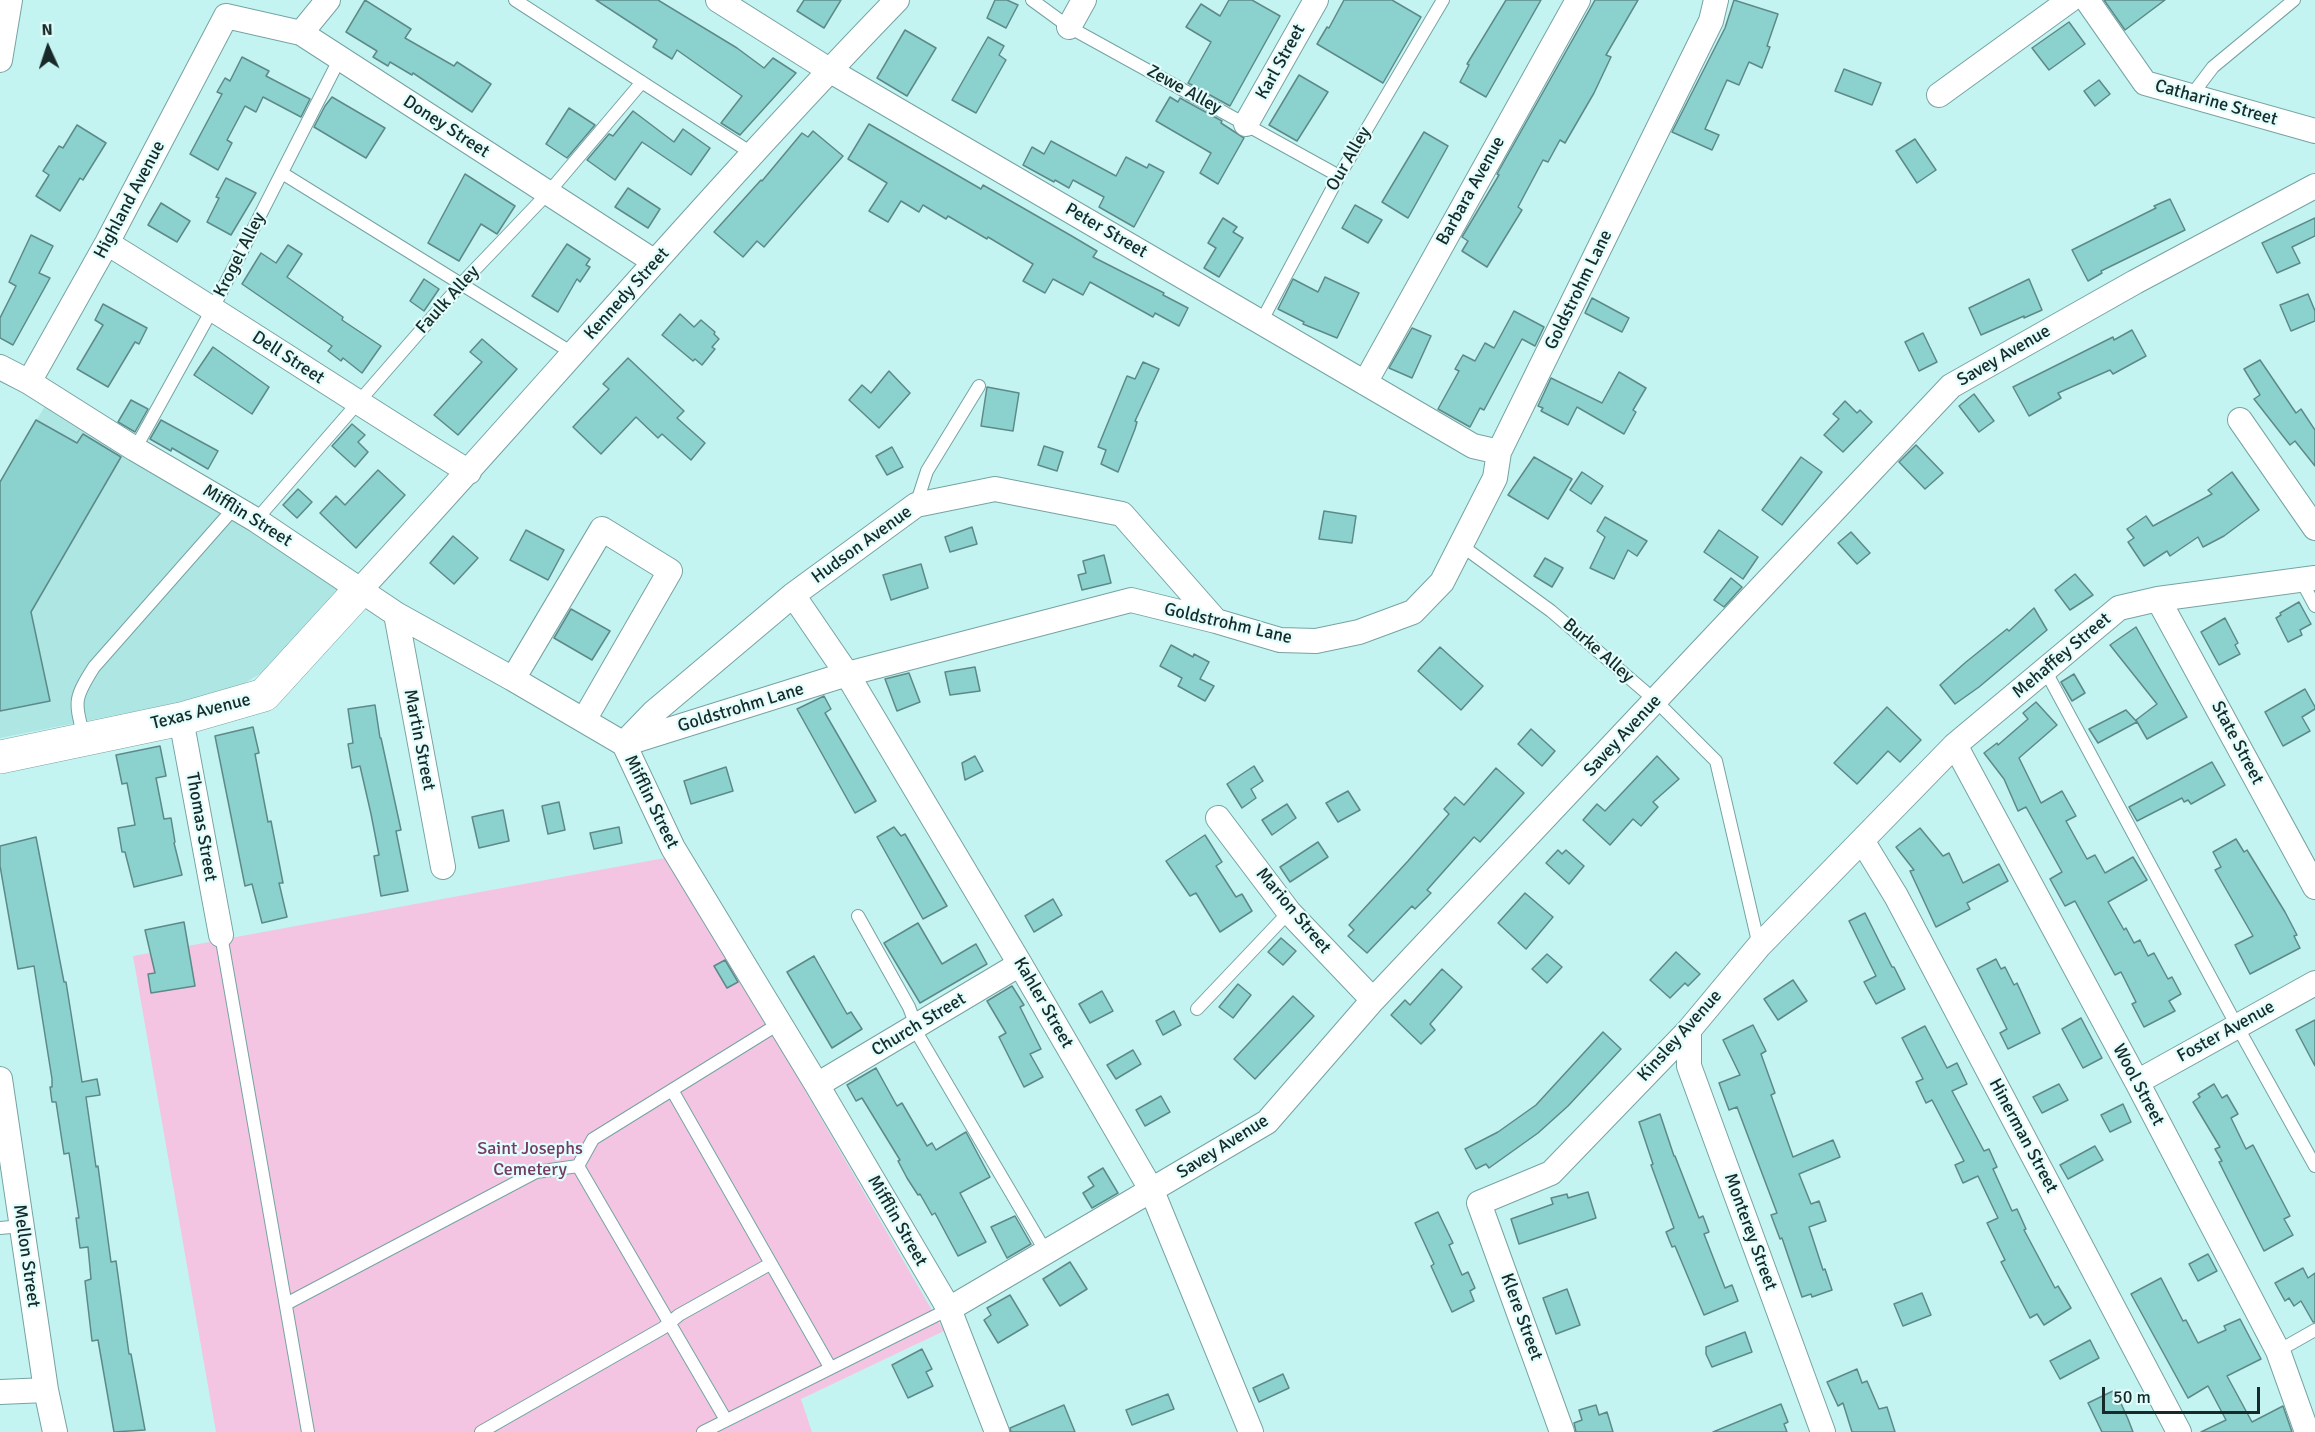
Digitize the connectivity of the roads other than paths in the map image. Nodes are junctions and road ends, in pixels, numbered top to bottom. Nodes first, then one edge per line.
1 (10, 0) edge
2 (328, 0) edge
3 (515, 0) edge
4 (897, 0) edge
5 (1032, 0) edge
6 (1084, 0) edge
7 (1316, 0) edge
8 (1443, 0) edge
9 (1578, 0) edge
10 (1716, 0) edge
11 (2070, 0) edge
12 (2087, 0) edge
13 (2294, 0) edge
14 (727, 2) edge
15 (223, 8) edge
16 (1069, 27) junction
17 (301, 33) junction
18 (340, 58) junction
19 (0, 60) edge
20 (829, 70) junction
21 (642, 82) junction
22 (1939, 95) dead end
23 (2192, 96) junction
24 (1246, 124) junction
25 (2315, 131) edge
26 (753, 154) junction
27 (282, 172) junction
28 (1339, 176) junction
29 (2315, 186) edge
30 (548, 193) junction
31 (107, 243) junction
32 (655, 262) junction
33 (462, 283) junction
34 (213, 308) junction
35 (1260, 322) junction
36 (574, 354) junction
37 (0, 367) edge
38 (29, 382) junction
39 (1365, 382) junction
40 (980, 386) dead end
41 (358, 404) junction
42 (2240, 420) dead end
43 (135, 449) junction
44 (1499, 452) junction
45 (469, 472) junction
46 (916, 505) junction
47 (235, 507) junction
48 (256, 520) junction
49 (2315, 528) edge
50 (1462, 546) junction
51 (2308, 579) edge
52 (359, 591) junction
53 (793, 596) junction
54 (2158, 599) junction
55 (2315, 606) edge
56 (396, 614) junction
57 (1216, 621) junction
58 (2045, 670) junction
59 (848, 674) junction
60 (513, 679) junction
61 (1656, 701) junction
62 (181, 719) junction
63 (584, 720) junction
64 (84, 739) junction
65 (624, 744) junction
66 (1955, 745) junction
67 (0, 757) edge
68 (1218, 818) dead end
69 (1863, 842) junction
70 (443, 867) dead end
71 (2315, 887) edge
72 (1289, 912) junction
73 (858, 916) dead end
74 (221, 935) joint
75 (1759, 946) junction
76 (1020, 964) junction
77 (2315, 983) edge
78 (1373, 1000) junction
79 (1197, 1009) dead end
80 (780, 1023) junction
81 (2237, 1026) junction
82 (915, 1027) junction
83 (1689, 1030) junction
84 (0, 1079) edge
85 (2137, 1082) junction
86 (818, 1085) junction
87 (672, 1090) junction
88 (578, 1166) junction
89 (2315, 1166) edge
90 (1152, 1191) junction
91 (1479, 1203) joint
92 (11, 1227) edge
93 (1047, 1252) junction
94 (770, 1264) junction
95 (286, 1304) junction
96 (949, 1309) junction
97 (669, 1323) junction
98 (2315, 1330) edge
99 (2278, 1351) junction
100 (830, 1367) junction
101 (46, 1390) junction
102 (0, 1392) edge
103 (726, 1420) junction
104 (55, 1432) edge
105 (308, 1432) edge
106 (481, 1432) edge
107 (703, 1432) edge
108 (997, 1432) edge
109 (1251, 1432) edge
110 (1562, 1432) edge
111 (1823, 1432) edge
112 (2179, 1432) edge
113 (2307, 1432) edge

1 - 19 street
2 - 17 street
3 - 21 lane
4 - 20 street, Kennedy Street
5 - 16 lane, Zewe Alley
6 - 16 street
7 - 24 street, Karl Street
8 - 28 lane, Our Alley
9 - 39 street, Barbara Avenue
10 - 44 street, Goldstrohm Lane
11 - 22 street
12 - 23 street, Catharine Street
13 - 23 lane
14 - 20 street, Peter Street
15 - 17 street, Doney Street
15 - 31 street, Highland Avenue
16 - 24 lane, Zewe Alley
17 - 18 street, Doney Street
18 - 27 lane, Krogel Alley
18 - 30 street, Doney Street
20 - 26 street, Kennedy Street
20 - 35 street, Peter Street
21 - 26 lane
21 - 30 lane, Faulk Alley
23 - 25 street, Catharine Street
24 - 28 lane, Zewe Alley
26 - 32 street, Kennedy Street
27 - 33 lane
27 - 34 lane, Krogel Alley
28 - 35 lane, Our Alley
29 - 61 street, Savey Avenue
30 - 32 street, Doney Street
30 - 33 lane, Faulk Alley
31 - 34 street, Dell Street
31 - 38 street, Highland Avenue
32 - 36 street, Kennedy Street
33 - 36 lane
33 - 41 lane, Faulk Alley
34 - 41 street, Dell Street
34 - 43 lane, Krogel Alley
35 - 39 street, Peter Street
36 - 45 street, Kennedy Street
37 - 38 street, Mifflin Street
38 - 43 street, Mifflin Street
39 - 44 street, Peter Street
40 - 46 lane
41 - 45 street, Dell Street
41 - 48 lane, Faulk Alley
42 - 49 street
43 - 47 street, Mifflin Street
44 - 50 street, Goldstrohm Lane
45 - 52 street, Kennedy Street
46 - 53 street, Hudson Avenue
46 - 57 street, Hudson Avenue
47 - 48 street, Mifflin Street
47 - 64 lane
48 - 52 street, Mifflin Street
50 - 57 street, Goldstrohm Lane
50 - 61 lane, Burke Alley
51 - 54 street, Mehaffey Street
51 - 55 lane
52 - 56 street, Mifflin Street
52 - 62 street, Texas Avenue
53 - 59 street, Kahler Street
53 - 65 street, Hudson Avenue
54 - 58 street, Mehaffey Street
54 - 71 street, State Street
56 - 60 street, Mifflin Street
56 - 70 street, Martin Street
57 - 59 street, Goldstrohm Lane
58 - 66 street, Mehaffey Street
58 - 81 lane
59 - 65 street, Goldstrohm Lane
59 - 76 street, Kahler Street
60 - 63 street, Mifflin Street
60 - 63 street
61 - 75 lane, Burke Alley
61 - 78 street, Savey Avenue
62 - 64 street, Texas Avenue
62 - 74 street, Thomas Street
63 - 65 street, Mifflin Street
64 - 67 street, Texas Avenue
65 - 80 street, Mifflin Street
66 - 69 street, Mehaffey Street
66 - 85 street, Wool Street
68 - 72 street, Marion Street
69 - 75 street, Kinsley Avenue
69 - 112 street, Hinerman Street
72 - 78 street, Marion Street
72 - 79 lane
73 - 82 lane
74 - 95 lane
75 - 83 street, Kinsley Avenue
76 - 82 street, Church Street
76 - 90 street, Kahler Street
77 - 81 street, Foster Avenue
78 - 90 street, Savey Avenue
80 - 86 street, Mifflin Street
80 - 87 lane
81 - 85 street, Foster Avenue
81 - 89 lane
82 - 86 street, Church Street
82 - 93 lane
83 - 91 street, Kinsley Avenue
83 - 111 street, Monterey Street
84 - 92 street, Mellon Street
85 - 99 street, Wool Street
86 - 96 street, Mifflin Street
87 - 88 lane
87 - 94 lane
88 - 95 lane
88 - 97 lane
90 - 93 street, Savey Avenue
90 - 109 street, Kahler Street
91 - 110 street, Klere Street
92 - 101 street, Mellon Street
93 - 96 street, Savey Avenue
94 - 97 lane
94 - 100 lane
95 - 105 lane
96 - 100 lane
96 - 108 street, Mifflin Street
97 - 103 lane
97 - 106 lane
98 - 99 lane
99 - 113 street, Wool Street
100 - 103 lane
101 - 102 street
101 - 104 street, Mellon Street
103 - 107 lane

